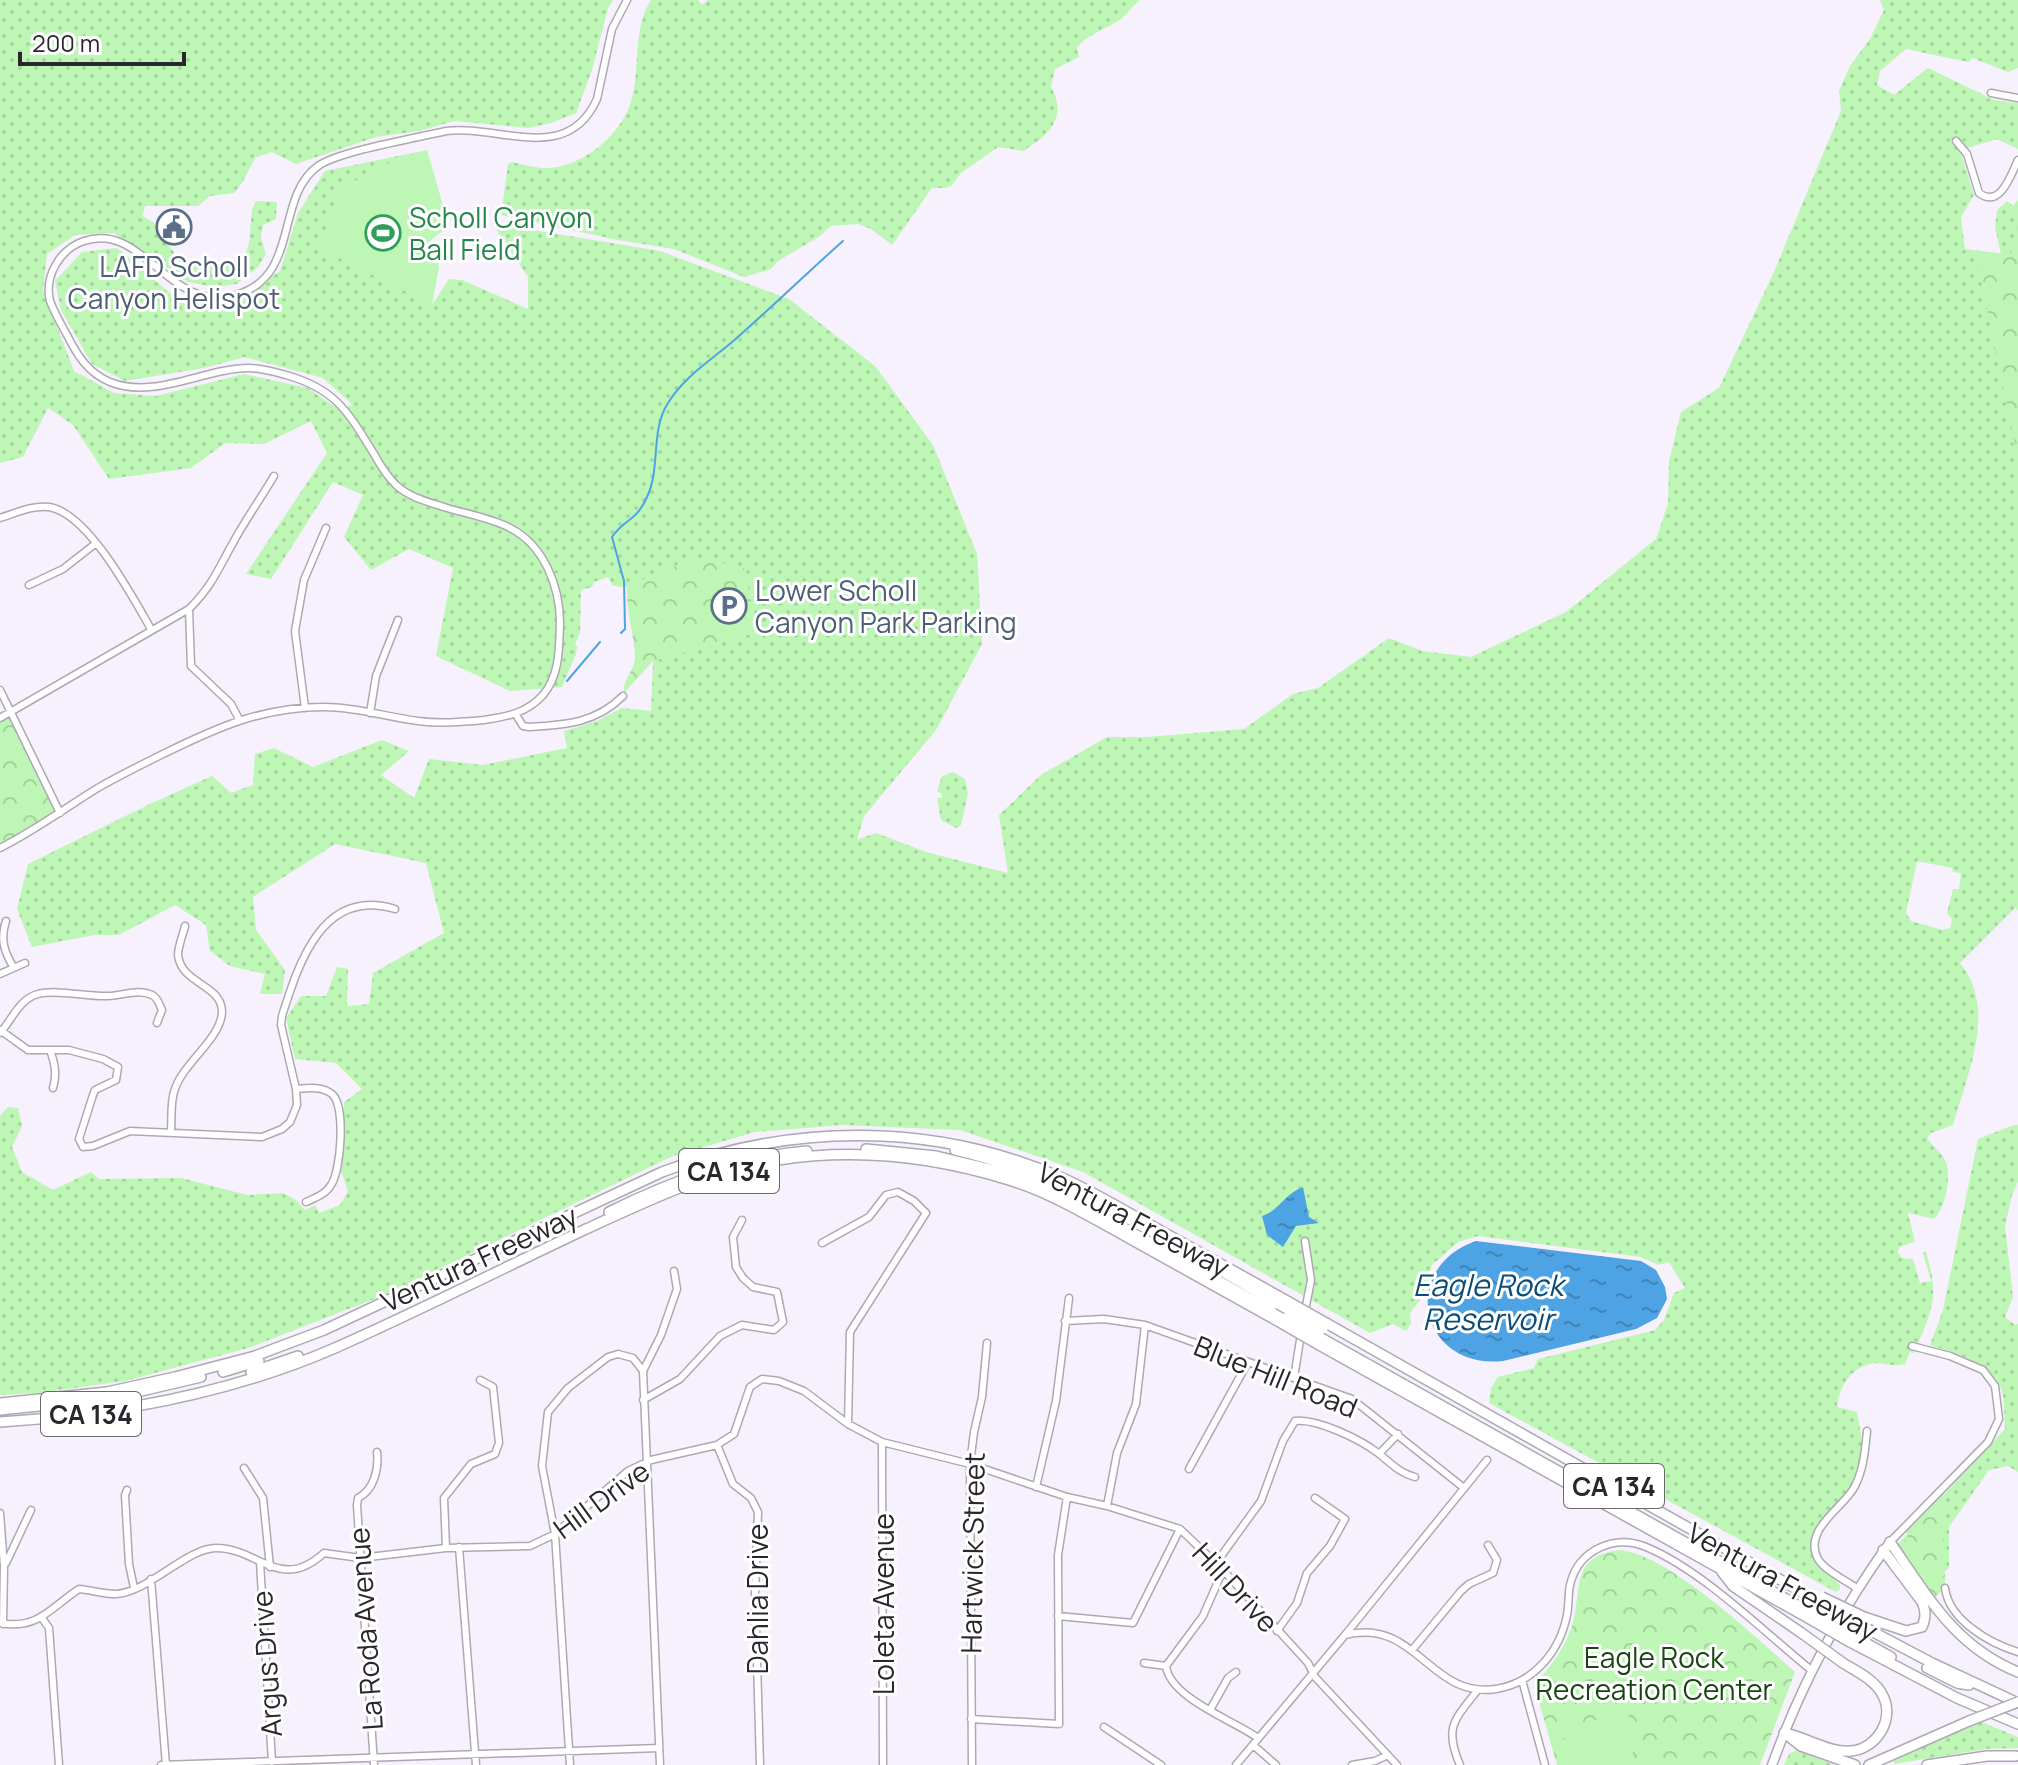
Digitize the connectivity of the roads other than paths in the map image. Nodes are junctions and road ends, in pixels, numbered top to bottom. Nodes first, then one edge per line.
1 (627, 0) edge
2 (1991, 93) dead end
3 (2018, 98) edge
4 (1956, 141) dead end
5 (2018, 160) edge
6 (274, 476) dead end
7 (0, 518) edge
8 (326, 528) dead end
9 (95, 544) junction
10 (29, 585) dead end
11 (189, 609) junction
12 (398, 620) dead end
13 (151, 629) junction
14 (0, 690) edge
15 (623, 696) dead end
16 (305, 708) junction
17 (11, 711) junction
18 (370, 713) junction
19 (516, 715) junction
20 (0, 718) edge
21 (239, 719) junction
22 (60, 813) junction
23 (1, 845) edge
24 (395, 909) dead end
25 (6, 921) dead end
26 (185, 926) dead end
27 (25, 963) dead end
28 (14, 968) junction
29 (0, 974) edge
30 (157, 1023) dead end
31 (0, 1032) edge
32 (50, 1050) junction
33 (53, 1088) dead end
34 (296, 1089) junction
35 (171, 1131) junction
36 (306, 1202) dead end
37 (742, 1220) dead end
38 (1305, 1241) dead end
39 (822, 1243) dead end
40 (508, 1245) junction
41 (674, 1271) dead end
42 (1069, 1298) dead end
43 (1065, 1321) junction
44 (1145, 1325) junction
45 (1323, 1334) junction
46 (987, 1343) dead end
47 (1912, 1346) dead end
48 (1368, 1359) junction
49 (1248, 1362) junction
50 (643, 1371) junction
51 (1410, 1374) junction
52 (1294, 1378) junction
53 (480, 1380) dead end
54 (1415, 1395) junction
55 (643, 1400) junction
56 (0, 1403) edge
57 (0, 1410) edge
58 (0, 1422) edge
59 (848, 1424) junction
60 (1867, 1431) dead end
61 (1398, 1434) junction
62 (882, 1442) junction
63 (717, 1445) junction
64 (377, 1452) dead end
65 (1379, 1454) junction
66 (1487, 1460) dead end
67 (645, 1463) junction
68 (970, 1464) junction
69 (244, 1468) dead end
70 (1189, 1469) dead end
71 (1415, 1477) dead end
72 (1036, 1487) junction
73 (1464, 1488) junction
74 (127, 1490) dead end
75 (1067, 1497) junction
76 (1315, 1498) dead end
77 (1107, 1506) junction
78 (31, 1510) dead end
79 (0, 1513) edge
80 (1180, 1529) junction
81 (555, 1534) junction
82 (1488, 1545) dead end
83 (1886, 1546) junction
84 (459, 1547) junction
85 (446, 1548) junction
86 (360, 1558) junction
87 (260, 1562) junction
88 (1216, 1563) junction
89 (4, 1566) junction
90 (270, 1567) junction
91 (1720, 1569) junction
92 (1223, 1570) junction
93 (151, 1579) junction
94 (134, 1588) junction
95 (1945, 1588) dead end
96 (1858, 1589) junction
97 (1816, 1607) junction
98 (1058, 1616) junction
99 (42, 1618) junction
100 (2, 1624) edge
101 (1857, 1630) junction
102 (1277, 1631) junction
103 (1345, 1635) junction
104 (1412, 1650) junction
105 (2018, 1652) edge
106 (1144, 1663) dead end
107 (1166, 1666) junction
108 (1811, 1670) junction
109 (1313, 1671) junction
110 (1236, 1672) dead end
111 (2018, 1672) edge
112 (1522, 1680) junction
113 (1477, 1691) junction
114 (2018, 1703) edge
115 (1210, 1710) junction
116 (971, 1719) junction
117 (2018, 1724) edge
118 (1104, 1727) dead end
119 (1784, 1733) junction
120 (1255, 1742) junction
121 (659, 1748) junction
122 (570, 1751) junction
123 (475, 1754) junction
124 (1388, 1755) junction
125 (2017, 1756) edge
126 (374, 1762) edge
127 (272, 1763) edge
128 (59, 1765) edge
129 (164, 1765) edge
130 (476, 1765) edge
131 (570, 1765) edge
132 (660, 1765) edge
133 (760, 1765) edge
134 (883, 1765) edge
135 (972, 1765) edge
136 (1161, 1765) edge
137 (1236, 1765) edge
138 (1276, 1765) edge
139 (1352, 1765) edge
140 (1397, 1765) edge
141 (1460, 1765) edge
142 (1545, 1765) edge
143 (1772, 1765) edge
144 (1855, 1765) edge
145 (1869, 1765) edge
146 (1927, 1765) edge
147 (1953, 1765) edge

1 - 19 street
2 - 3 street
4 - 5 street
6 - 11 street
7 - 9 street
8 - 16 street
9 - 10 street
9 - 13 street
11 - 13 street
11 - 21 street
12 - 18 street
13 - 17 street
14 - 17 street
15 - 19 street
16 - 18 street
16 - 21 street
17 - 20 street
17 - 22 street
18 - 19 street
21 - 22 street
22 - 23 street
24 - 34 street
25 - 28 street
26 - 35 street
27 - 28 street
28 - 29 street
30 - 31 street
31 - 32 street
32 - 33 street
32 - 35 street
34 - 35 street
34 - 36 street
37 - 55 street
38 - 52 street
39 - 59 street
40 - 45 highway, Ventura Freeway / CA 134, bridge
40 - 56 highway, Ventura Freeway / CA 134
40 - 57 highway
41 - 50 street
42 - 43 street
43 - 44 street, Blue Hill Road
43 - 72 street
44 - 49 street, Blue Hill Road
44 - 77 street
45 - 48 highway, Ventura Freeway / CA 134
45 - 48 highway, Ventura Freeway / CA 134
45 - 58 highway, Ventura Freeway / CA 134, bridge
46 - 68 street, Hartwick Street
47 - 83 street
48 - 51 highway, Ventura Freeway / CA 134
48 - 54 highway, Ventura Freeway / CA 134
49 - 52 street, Blue Hill Road
49 - 70 street
50 - 55 street
50 - 81 street
51 - 97 highway
51 - 97 highway, Ventura Freeway / CA 134
52 - 61 street, Blue Hill Road
53 - 85 street
54 - 91 highway, Ventura Freeway / CA 134
54 - 97 highway
55 - 67 street
59 - 62 street, Hill Drive
59 - 63 street, Hill Drive
60 - 96 street
61 - 65 street
61 - 73 street, Blue Hill Road
62 - 68 street, Hill Drive
62 - 134 street, Loleta Avenue
63 - 67 street, Hill Drive
63 - 133 street, Dahlia Drive
64 - 86 street, La Roda Avenue
65 - 71 street
65 - 88 street
66 - 73 street
67 - 81 street, Hill Drive
67 - 121 street
68 - 72 street, Hill Drive
68 - 116 street, Hartwick Street
69 - 90 street, Argus Drive
72 - 75 street, Hill Drive
73 - 103 street
74 - 94 street
75 - 77 street, Hill Drive
75 - 98 street
76 - 102 street
77 - 80 street, Hill Drive
78 - 89 street
79 - 89 street
80 - 88 street, Hill Drive
80 - 98 street
81 - 84 street, Hill Drive
81 - 122 street
82 - 104 street
83 - 96 main road
83 - 101 highway
83 - 111 highway
84 - 85 street, Hill Drive
84 - 123 street
85 - 86 street, Hill Drive
86 - 90 street, Hill Drive
86 - 126 street, La Roda Avenue
87 - 90 street, Hill Drive
87 - 93 street, Hill Drive
87 - 127 street, Argus Drive
88 - 92 street, Hill Drive
89 - 100 street
91 - 97 highway, Ventura Freeway / CA 134
91 - 119 highway, bridge
92 - 102 street, Hill Drive
92 - 107 street
93 - 94 street, Hill Drive
93 - 129 street
94 - 99 street, Hill Drive
95 - 105 street
96 - 108 main road
97 - 101 highway, bridge
97 - 101 highway, Ventura Freeway / CA 134, bridge
98 - 116 street
99 - 100 street, Hill Drive
99 - 128 street
101 - 114 highway, Ventura Freeway / CA 134
101 - 117 highway, Ventura Freeway / CA 134
102 - 109 street, Hill Drive
103 - 104 street
103 - 109 street
104 - 113 street
106 - 107 street
107 - 115 street
108 - 112 street
108 - 119 main road
109 - 120 street
109 - 124 street, Hill Drive
110 - 115 street
112 - 113 street
112 - 142 street
113 - 141 street
114 - 145 highway, bridge
115 - 120 street
116 - 135 street, Hartwick Street
118 - 136 street
119 - 143 main road
119 - 144 highway
120 - 137 street
120 - 138 street
121 - 122 street
121 - 132 street
122 - 123 street
122 - 131 street
123 - 126 street
123 - 130 street
124 - 139 street
124 - 140 street, Hill Drive
125 - 146 highway
125 - 147 highway
126 - 127 street
127 - 129 street

